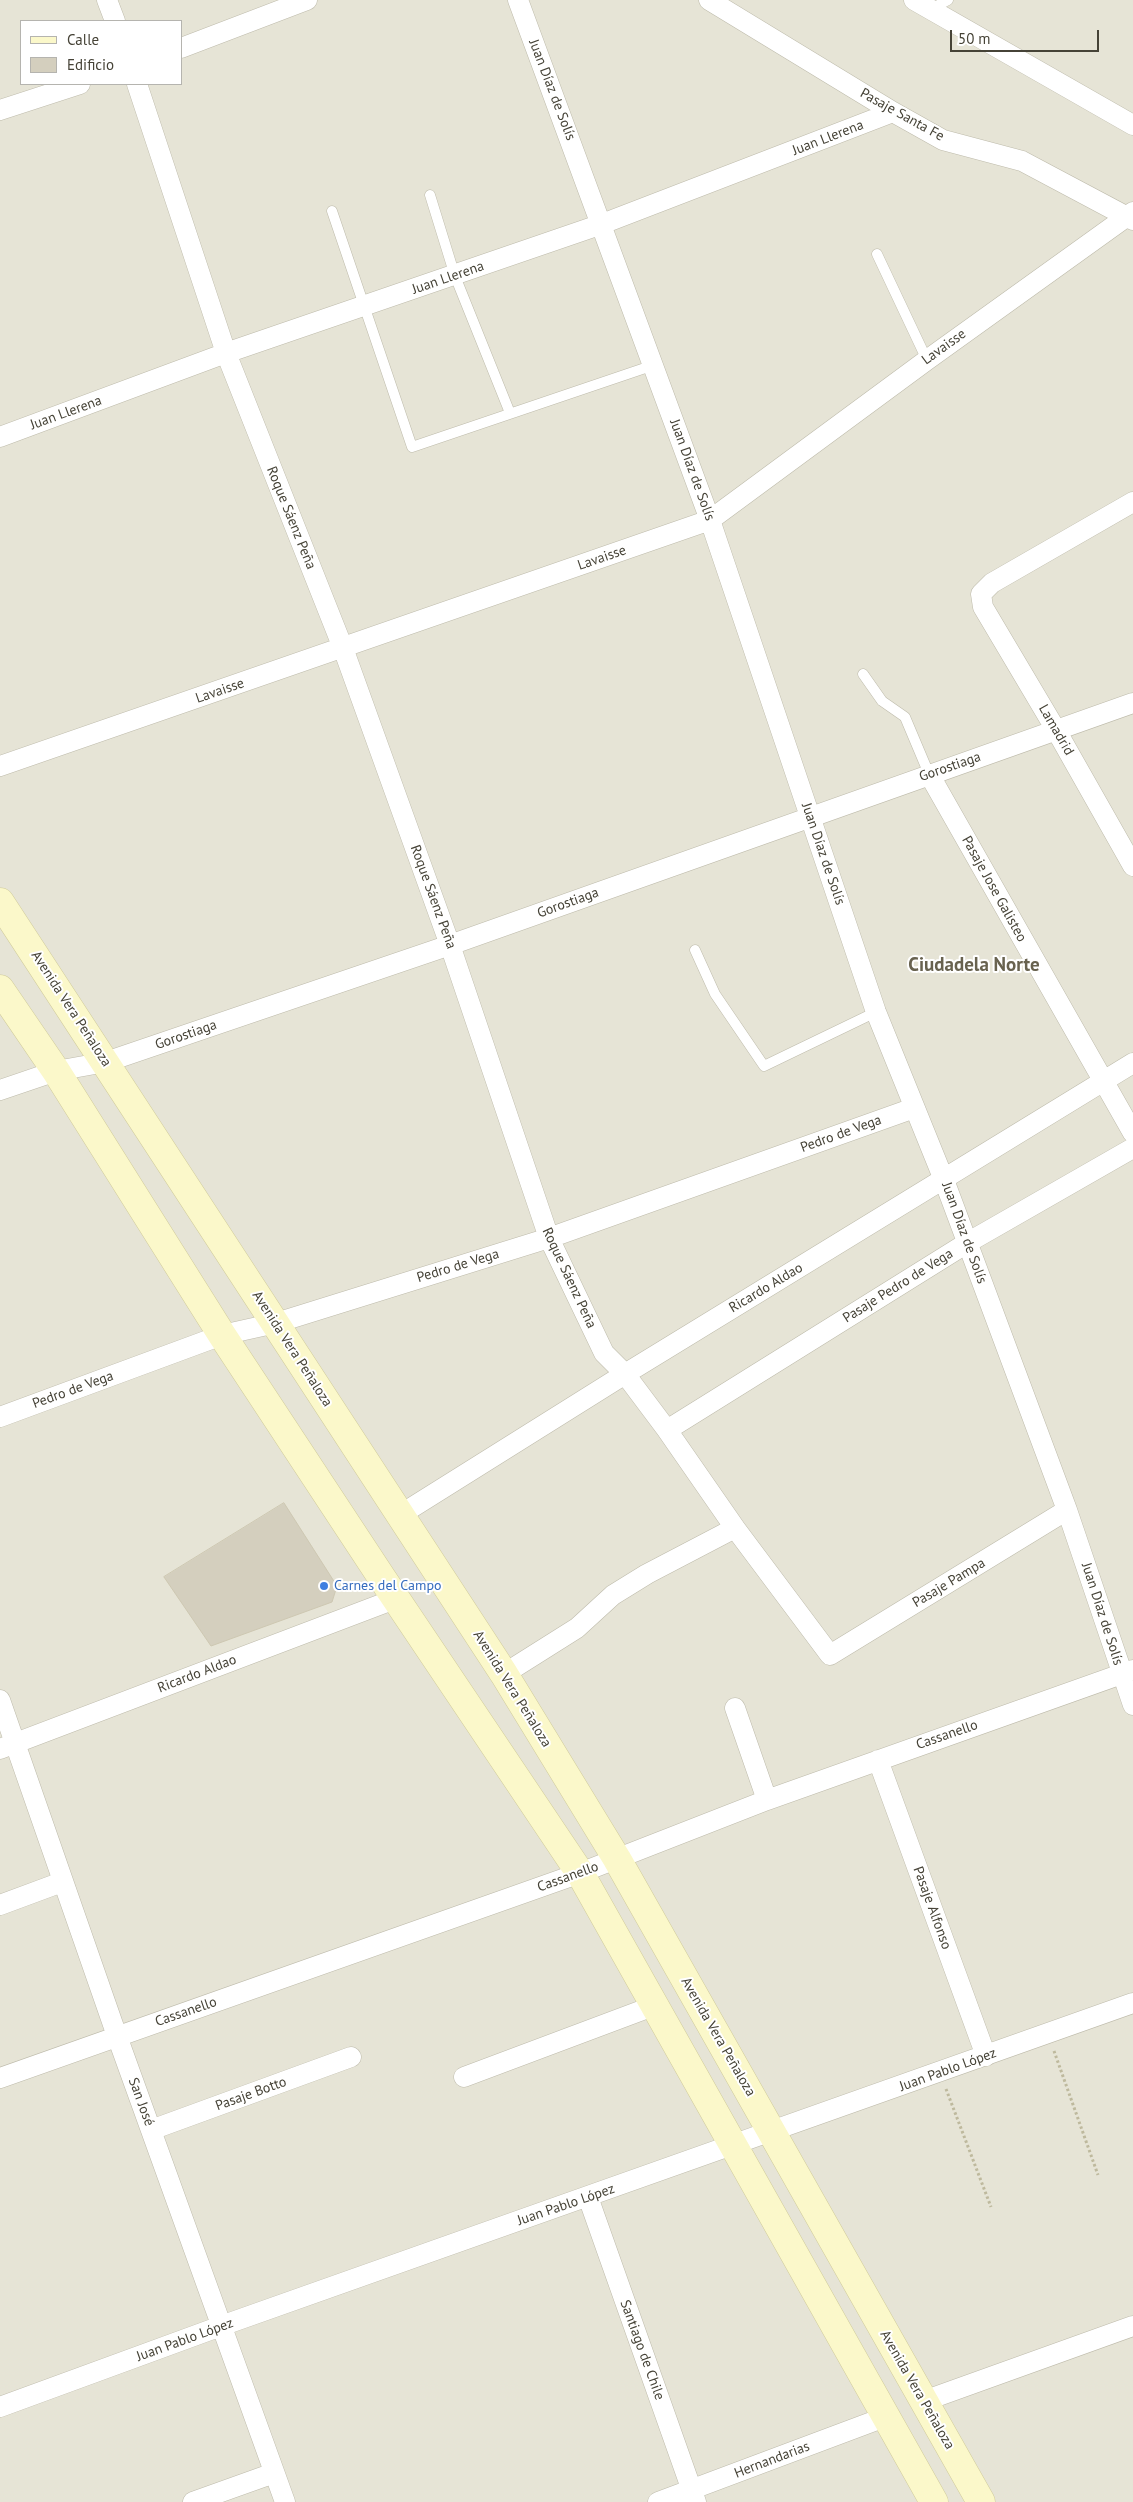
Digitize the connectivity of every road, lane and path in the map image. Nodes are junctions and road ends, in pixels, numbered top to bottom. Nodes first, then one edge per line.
1 (107, 0) edge
2 (307, 0) edge
3 (518, 0) edge
4 (709, 0) edge
5 (931, 3) edge
6 (115, 20) edge
7 (182, 48) edge
8 (77, 85) edge
9 (137, 85) edge
10 (0, 110) edge
11 (893, 112) junction
12 (1133, 125) edge
13 (430, 195) dead end
14 (332, 211) dead end
15 (1131, 216) edge
16 (602, 224) junction
17 (877, 254) dead end
18 (455, 276) junction
19 (364, 306) junction
20 (226, 353) junction
21 (927, 360) junction
22 (654, 366) junction
23 (510, 413) junction
24 (0, 437) edge
25 (1133, 502) edge
26 (710, 520) junction
27 (343, 648) junction
28 (863, 674) dead end
29 (1133, 703) edge
30 (1056, 730) junction
31 (0, 766) edge
32 (929, 774) junction
33 (810, 816) junction
34 (1133, 866) edge
35 (0, 902) edge
36 (450, 945) junction
37 (694, 950) dead end
38 (0, 989) edge
39 (876, 1012) junction
40 (106, 1062) junction
41 (1133, 1063) edge
42 (56, 1072) junction
43 (1102, 1081) junction
44 (0, 1090) edge
45 (914, 1108) junction
46 (1133, 1133) edge
47 (1133, 1148) edge
48 (944, 1180) junction
49 (549, 1238) junction
50 (967, 1243) junction
51 (276, 1323) junction
52 (222, 1335) junction
53 (625, 1374) junction
54 (0, 1417) edge
55 (667, 1430) junction
56 (1067, 1510) junction
57 (400, 1515) junction
58 (735, 1528) junction
59 (395, 1598) junction
60 (830, 1655) joint
61 (1127, 1672) edge
62 (504, 1674) junction
63 (0, 1700) edge
64 (1133, 1705) edge
65 (735, 1708) dead end
66 (8, 1746) edge
67 (878, 1760) junction
68 (767, 1800) junction
69 (617, 1859) junction
70 (580, 1873) junction
71 (62, 1882) junction
72 (0, 1905) edge
73 (1133, 2003) edge
74 (656, 2005) junction
75 (1048, 2034) junction
76 (117, 2036) junction
77 (986, 2056) junction
78 (350, 2057) dead end
79 (940, 2072) junction
80 (464, 2077) dead end
81 (0, 2078) edge
82 (151, 2130) junction
83 (772, 2133) junction
84 (734, 2146) junction
85 (1098, 2175) dead end
86 (588, 2197) junction
87 (991, 2207) dead end
88 (221, 2326) junction
89 (1133, 2326) edge
90 (924, 2401) junction
91 (0, 2407) edge
92 (885, 2417) junction
93 (274, 2473) junction
94 (694, 2496) edge
95 (193, 2502) edge
96 (285, 2502) edge
97 (658, 2502) edge
98 (934, 2502) edge
99 (981, 2502) edge

1 - 6 street
2 - 7 street
3 - 16 street, Juan Díaz de Solís
4 - 11 street, Pasaje Santa Fe
5 - 12 street
8 - 10 street
9 - 20 street, Roque Sáenz Peña
11 - 15 street, Pasaje Santa Fe
11 - 16 street, Juan Llerena
13 - 18 lane
14 - 19 lane
15 - 21 street, Lavaisse
16 - 18 street, Juan Llerena
16 - 22 street, Juan Díaz de Solís
17 - 21 lane
18 - 19 street, Juan Llerena
18 - 23 lane
19 - 20 street, Juan Llerena
19 - 23 lane
20 - 24 street, Juan Llerena
20 - 27 street, Roque Sáenz Peña
21 - 26 street, Lavaisse
22 - 23 lane
22 - 26 street, Juan Díaz de Solís
25 - 30 street, Lamadrid
26 - 27 street, Lavaisse
26 - 33 street, Juan Díaz de Solís
27 - 31 street, Lavaisse
27 - 36 street, Roque Sáenz Peña
28 - 32 lane
29 - 30 street, Gorostiaga
30 - 32 street, Gorostiaga
30 - 34 street, Lamadrid
32 - 33 street, Gorostiaga
32 - 43 street, Pasaje Jose Galisteo
33 - 36 street, Gorostiaga
33 - 39 street, Juan Díaz de Solís
35 - 40 main road, Avenida Vera Peñaloza
36 - 40 street, Gorostiaga
36 - 49 street, Roque Sáenz Peña
37 - 39 lane
38 - 42 main road
39 - 45 street, Juan Díaz de Solís
40 - 42 street, Gorostiaga
40 - 51 main road, Avenida Vera Peñaloza
41 - 43 street, Ricardo Aldao
42 - 44 street, Gorostiaga
42 - 52 main road
43 - 46 street, Pasaje Jose Galisteo
43 - 48 street, Ricardo Aldao
45 - 48 street, Juan Díaz de Solís
45 - 49 street, Pedro de Vega
47 - 50 street, Pasaje Pedro de Vega
48 - 50 street, Juan Díaz de Solís
48 - 53 street, Ricardo Aldao
49 - 51 street, Pedro de Vega
49 - 53 street, Roque Sáenz Peña
50 - 55 street, Pasaje Pedro de Vega
50 - 56 street, Juan Díaz de Solís
51 - 52 street, Pedro de Vega
51 - 57 main road, Avenida Vera Peñaloza
52 - 54 street, Pedro de Vega
52 - 59 main road
53 - 55 street, Roque Sáenz Peña
53 - 57 street, Ricardo Aldao
55 - 58 street, Roque Sáenz Peña
56 - 60 street, Pasaje Pampa
56 - 61 street, Juan Díaz de Solís
57 - 62 main road, Avenida Vera Peñaloza
58 - 60 street, Roque Sáenz Peña
58 - 62 street
59 - 66 street, Ricardo Aldao
59 - 70 main road
61 - 64 street, Juan Díaz de Solís
61 - 67 street, Cassanello
62 - 69 main road, Avenida Vera Peñaloza
63 - 66 street, San José
65 - 68 street
66 - 71 street, San José
67 - 68 street, Cassanello
67 - 77 street, Pasaje Alfonso
68 - 69 street, Cassanello
69 - 70 street, Cassanello
69 - 83 main road, Avenida Vera Peñaloza
70 - 74 main road
70 - 76 street, Cassanello
71 - 72 street
71 - 76 street, San José
73 - 75 street, Juan Pablo López
74 - 80 street
74 - 84 main road
75 - 77 street, Juan Pablo López
75 - 85 path
76 - 81 street, Cassanello
76 - 82 street, San José
77 - 79 street, Juan Pablo López
78 - 82 street, Pasaje Botto
79 - 83 street, Juan Pablo López
79 - 87 path
82 - 88 street, San José
83 - 84 street, Juan Pablo López
83 - 90 main road, Avenida Vera Peñaloza
84 - 86 street, Juan Pablo López
84 - 92 main road
86 - 88 street, Juan Pablo López
86 - 94 street, Santiago de Chile
88 - 91 street, Juan Pablo López
88 - 93 street, San José
89 - 90 street
90 - 99 main road, Avenida Vera Peñaloza
92 - 94 street, Hernandarias
92 - 98 main road
93 - 95 street
93 - 96 street, San José
94 - 97 street, Hernandarias

